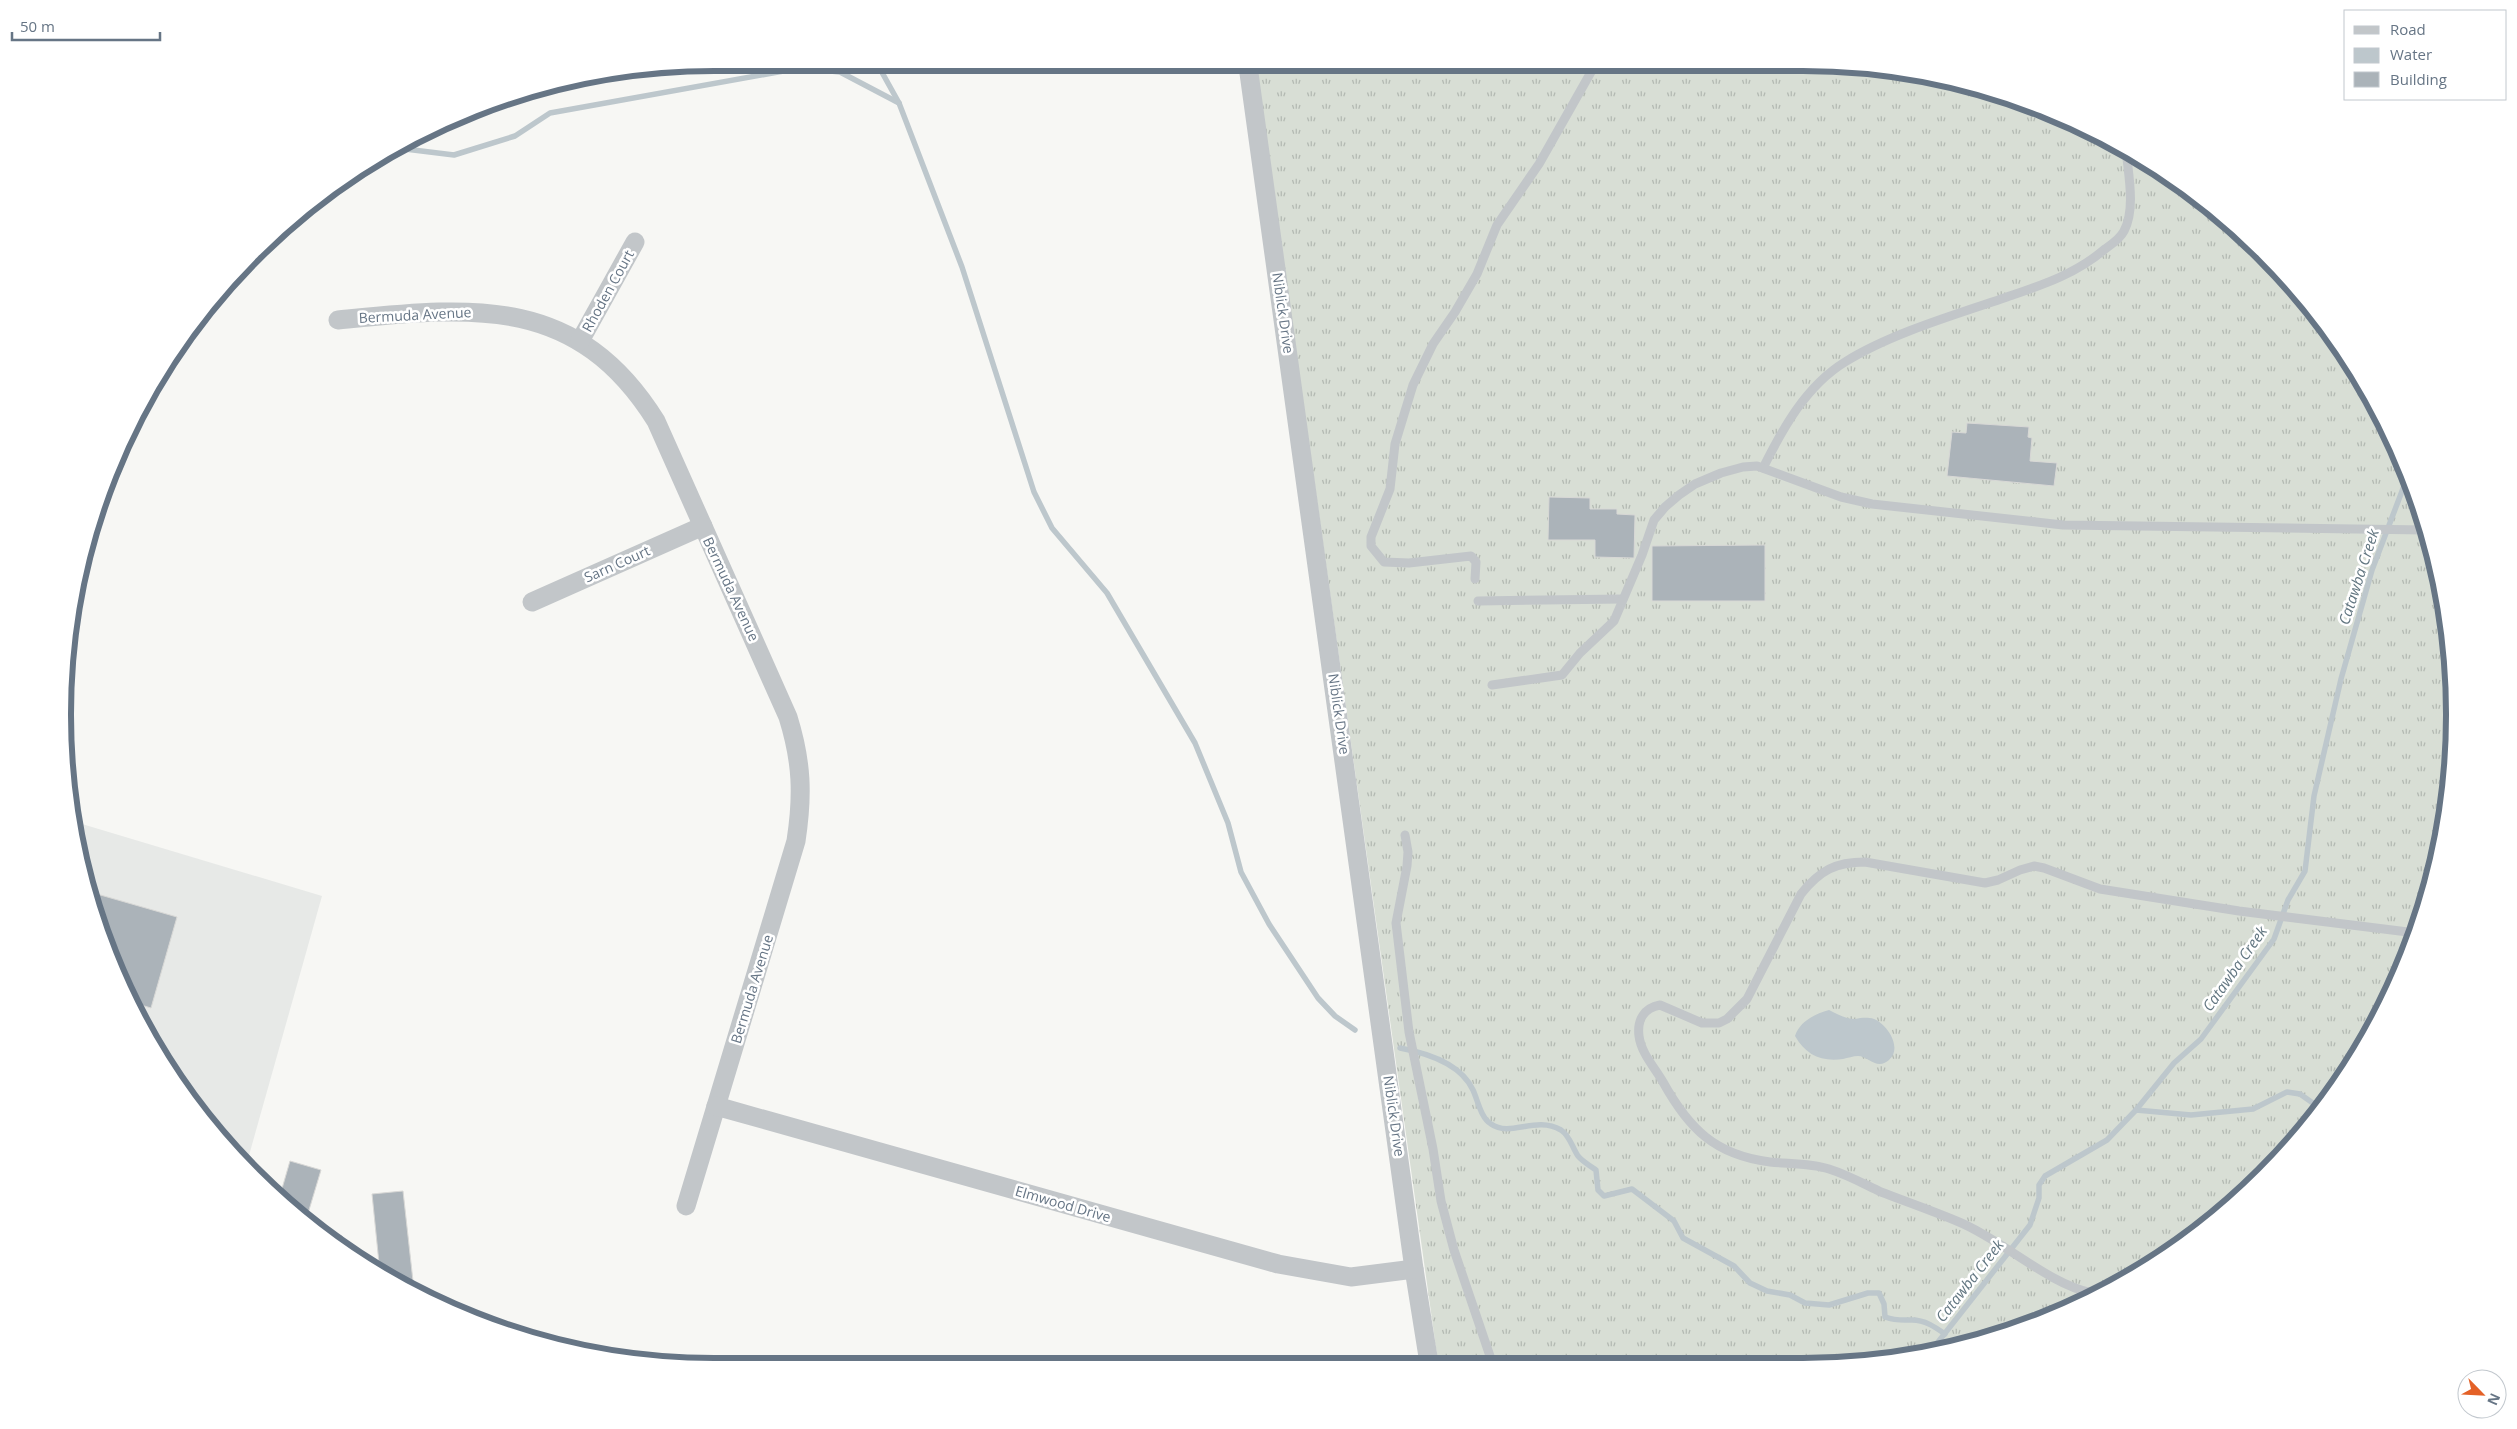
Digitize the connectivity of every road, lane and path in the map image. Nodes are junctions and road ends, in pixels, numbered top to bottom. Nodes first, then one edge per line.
1 (1249, 71) edge
2 (1592, 71) edge
3 (2127, 159) edge
4 (635, 242) dead end
5 (338, 320) dead end
6 (580, 341) junction
7 (1763, 468) junction
8 (703, 526) junction
9 (2418, 529) edge
10 (1475, 579) dead end
11 (1623, 599) junction
12 (1478, 601) dead end
13 (532, 602) dead end
14 (1492, 685) dead end
15 (1405, 835) dead end
16 (2408, 932) edge
17 (716, 1106) junction
18 (686, 1206) dead end
19 (1414, 1268) junction
20 (2086, 1292) edge
21 (1429, 1358) edge
22 (1491, 1358) edge

1 - 19 street, Niblick Drive
2 - 10 lane
3 - 7 lane
4 - 6 street, Rhoden Court
5 - 6 street, Bermuda Avenue
6 - 8 street, Bermuda Avenue
7 - 9 lane
7 - 11 lane
8 - 13 street, Sarn Court
8 - 17 street, Bermuda Avenue
11 - 12 lane
11 - 14 lane
15 - 22 lane
16 - 20 lane
17 - 18 street, Bermuda Avenue
17 - 19 street, Elmwood Drive
19 - 21 street, Niblick Drive

